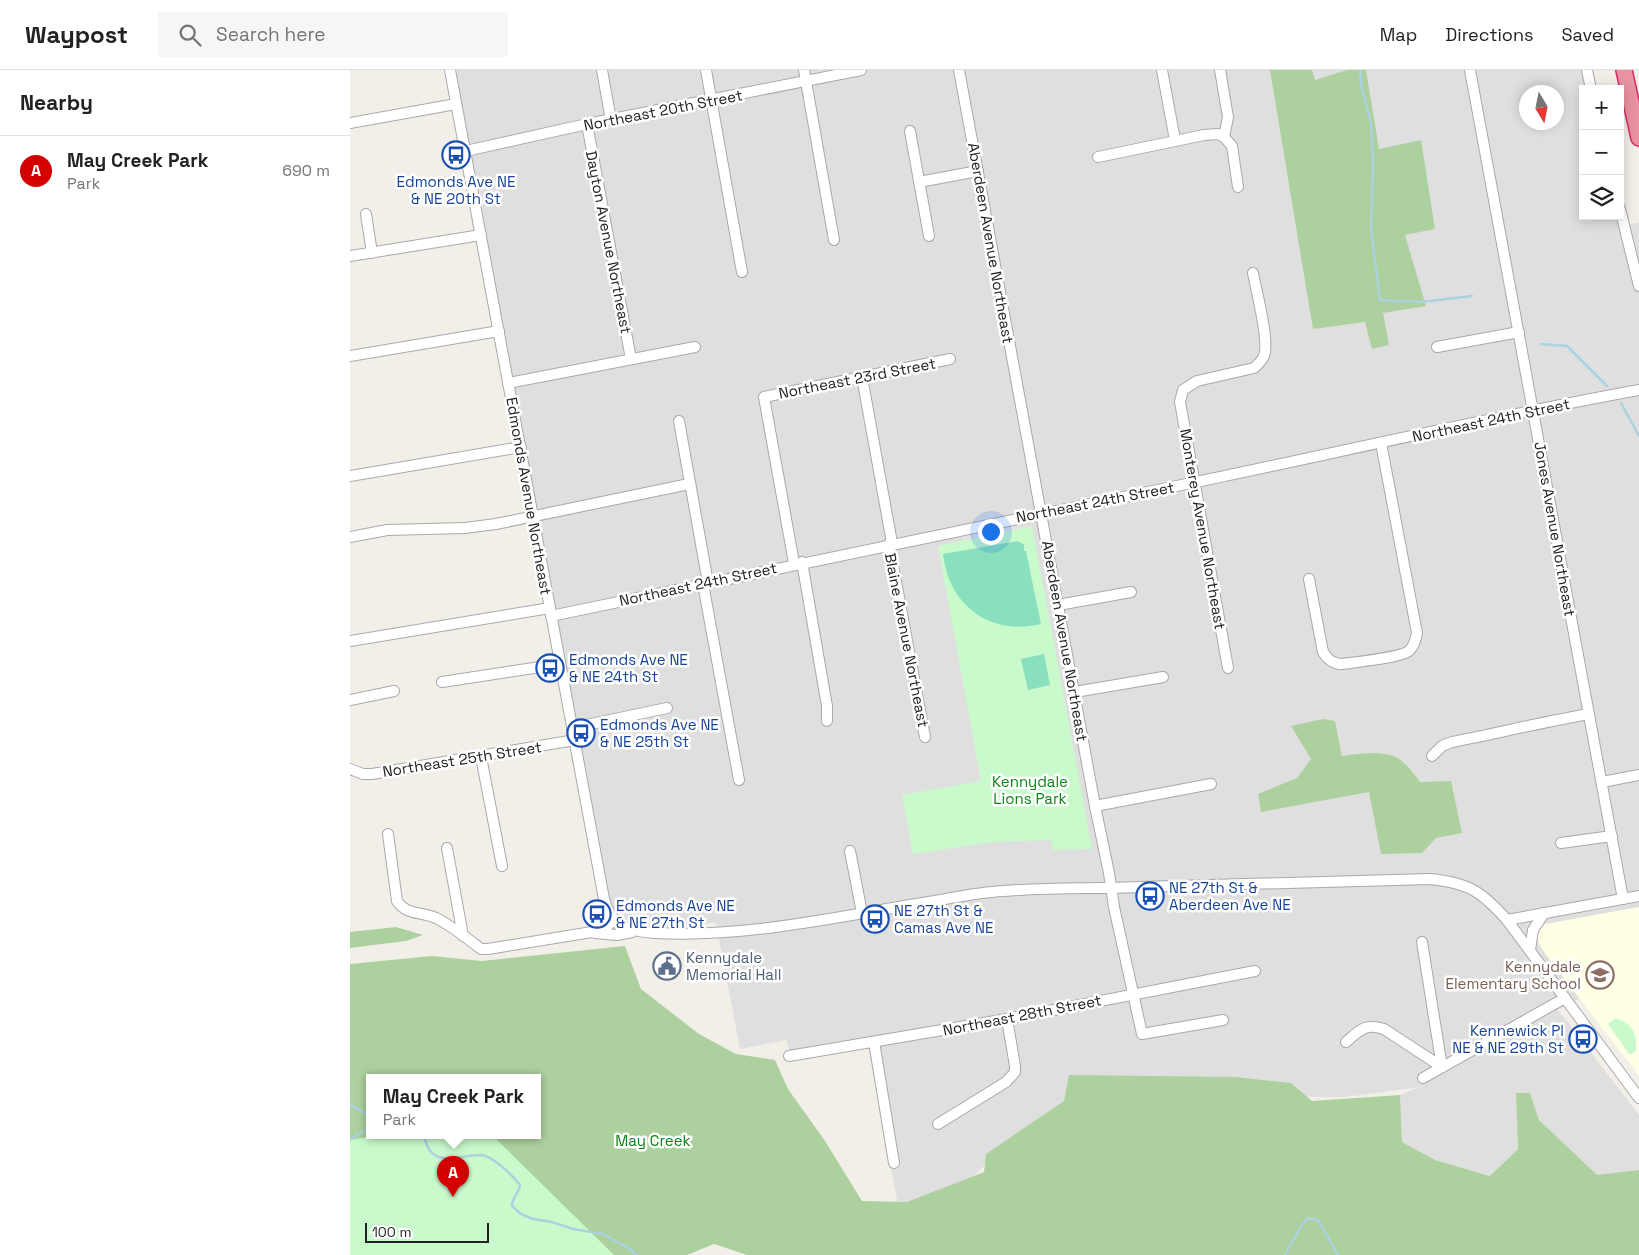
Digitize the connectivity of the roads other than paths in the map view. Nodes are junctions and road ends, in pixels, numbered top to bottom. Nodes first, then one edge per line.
1 (450, 70) edge
2 (602, 70) edge
3 (706, 70) edge
4 (804, 70) edge
5 (861, 70) edge
6 (959, 70) edge
7 (1162, 70) edge
8 (1220, 70) edge
9 (1470, 70) edge
10 (1587, 70) edge
11 (1624, 70) edge
12 (806, 82) junction
13 (1590, 85) edge
14 (711, 101) junction
15 (456, 104) junction
16 (611, 120) junction
17 (350, 123) edge
18 (587, 124) junction
19 (910, 131) dead end
20 (1224, 136) junction
21 (1639, 138) edge
22 (1175, 140) junction
23 (466, 151) junction
24 (1098, 157) dead end
25 (978, 171) junction
26 (919, 182) junction
27 (1238, 187) dead end
28 (366, 214) dead end
29 (1623, 220) edge
30 (481, 235) junction
31 (929, 236) dead end
32 (834, 240) dead end
33 (372, 252) junction
34 (350, 256) edge
35 (742, 272) dead end
36 (1253, 273) dead end
37 (1639, 286) edge
38 (499, 331) junction
39 (1519, 332) junction
40 (694, 347) dead end
41 (1437, 347) dead end
42 (350, 356) edge
43 (631, 359) junction
44 (950, 359) dead end
45 (862, 377) junction
46 (508, 383) junction
47 (1639, 390) edge
48 (1533, 409) junction
49 (679, 421) dead end
50 (1381, 443) junction
51 (521, 447) junction
52 (350, 476) edge
53 (1194, 482) junction
54 (690, 484) junction
55 (1041, 512) junction
56 (534, 517) junction
57 (350, 537) edge
58 (891, 544) junction
59 (798, 563) junction
60 (1309, 579) dead end
61 (706, 584) junction
62 (1131, 592) dead end
63 (1058, 605) junction
64 (551, 612) junction
65 (350, 641) edge
66 (560, 664) junction
67 (1228, 668) dead end
68 (1163, 677) dead end
69 (442, 682) dead end
70 (394, 691) dead end
71 (1075, 692) junction
72 (350, 700) edge
73 (667, 708) dead end
74 (1589, 714) junction
75 (827, 721) dead end
76 (572, 728) junction
77 (925, 737) dead end
78 (575, 740) junction
79 (1432, 756) dead end
80 (481, 757) junction
81 (350, 769) edge
82 (1639, 775) edge
83 (739, 780) dead end
84 (1602, 782) junction
85 (1211, 784) dead end
86 (1095, 806) junction
87 (388, 834) dead end
88 (1612, 836) junction
89 (1561, 843) dead end
90 (446, 848) dead end
91 (850, 852) dead end
92 (502, 866) dead end
93 (1111, 888) junction
94 (1639, 896) edge
95 (1623, 899) junction
96 (862, 913) junction
97 (1544, 913) junction
98 (614, 920) junction
99 (1507, 920) junction
100 (641, 931) junction
101 (591, 932) junction
102 (463, 936) junction
103 (1422, 942) dead end
104 (1530, 950) junction
105 (1254, 971) dead end
106 (1134, 994) junction
107 (1565, 998) junction
108 (1007, 1019) junction
109 (1223, 1020) dead end
110 (874, 1042) junction
111 (1346, 1042) dead end
112 (789, 1056) dead end
113 (1442, 1067) junction
114 (1424, 1078) dead end
115 (1639, 1098) edge
116 (938, 1124) dead end
117 (894, 1163) dead end

1 - 15 street, Edmonds Avenue Northeast
2 - 16 street
3 - 14 street
4 - 12 street
5 - 12 street, Northeast 20th Street
6 - 25 street, Aberdeen Avenue Northeast
7 - 22 street
8 - 20 street
9 - 39 street, Jones Avenue Northeast
10 - 13 street
11 - 21 highway
12 - 14 street, Northeast 20th Street
12 - 32 street
14 - 16 street, Northeast 20th Street
14 - 35 street
15 - 17 street
15 - 23 street, Edmonds Avenue Northeast
16 - 18 street, Northeast 20th Street
18 - 23 street, Northeast 20th Street
18 - 43 street, Dayton Avenue Northeast
19 - 26 street
20 - 22 street
20 - 27 street
22 - 24 street
23 - 30 street, Edmonds Avenue Northeast
25 - 26 street
25 - 55 street, Aberdeen Avenue Northeast
26 - 31 street
28 - 33 street
29 - 37 street
30 - 33 street
30 - 38 street, Edmonds Avenue Northeast
33 - 34 street
36 - 53 street, Monterey Avenue Northeast
38 - 42 street
38 - 46 street, Edmonds Avenue Northeast
39 - 41 street
39 - 48 street, Jones Avenue Northeast
40 - 43 street
43 - 46 street
44 - 45 street, Northeast 23rd Street
45 - 58 street, Blaine Avenue Northeast
45 - 59 street, Northeast 23rd Street
46 - 51 street, Edmonds Avenue Northeast
47 - 48 street, Northeast 24th Street
48 - 50 street, Northeast 24th Street
48 - 74 street, Jones Avenue Northeast
49 - 54 street
50 - 53 street, Northeast 24th Street
50 - 60 street
51 - 52 street
51 - 56 street, Edmonds Avenue Northeast
53 - 55 street, Northeast 24th Street
53 - 67 street, Monterey Avenue Northeast
54 - 56 street
54 - 61 street
55 - 58 street, Northeast 24th Street
55 - 63 street, Aberdeen Avenue Northeast
56 - 57 street
56 - 64 street, Edmonds Avenue Northeast
58 - 59 street, Northeast 24th Street
58 - 77 street, Blaine Avenue Northeast
59 - 61 street, Northeast 24th Street
59 - 75 street
61 - 64 street, Northeast 24th Street
61 - 83 street
62 - 63 street
63 - 71 street, Aberdeen Avenue Northeast
64 - 65 street, Northeast 24th Street
64 - 66 street, Edmonds Avenue Northeast
66 - 69 street
66 - 76 street, Edmonds Avenue Northeast
68 - 71 street
70 - 72 street
71 - 86 street, Aberdeen Avenue Northeast
73 - 76 street
74 - 79 street
74 - 84 street, Jones Avenue Northeast
76 - 78 street, Edmonds Avenue Northeast
78 - 80 street, Northeast 25th Street
78 - 98 street, Edmonds Avenue Northeast
80 - 81 street, Northeast 25th Street
80 - 92 street
82 - 84 street
84 - 88 street, Jones Avenue Northeast
85 - 86 street
86 - 93 street, Aberdeen Avenue Northeast
87 - 102 street
88 - 89 street
88 - 95 street, Jones Avenue Northeast
90 - 102 street
91 - 96 street
93 - 96 street
93 - 99 street
93 - 106 street, Aberdeen Avenue Northeast
94 - 95 street
95 - 97 street
96 - 100 street
97 - 99 street
97 - 104 street
98 - 100 street
98 - 101 street
99 - 104 street
100 - 101 street
101 - 102 street
103 - 113 street
104 - 107 street
105 - 106 street, Northeast 28th Street
106 - 108 street, Northeast 28th Street
106 - 109 street, Aberdeen Avenue Northeast
107 - 113 street
107 - 115 street
108 - 110 street, Northeast 28th Street
108 - 116 street
110 - 112 street, Northeast 28th Street
110 - 117 street
111 - 113 street
113 - 114 street

